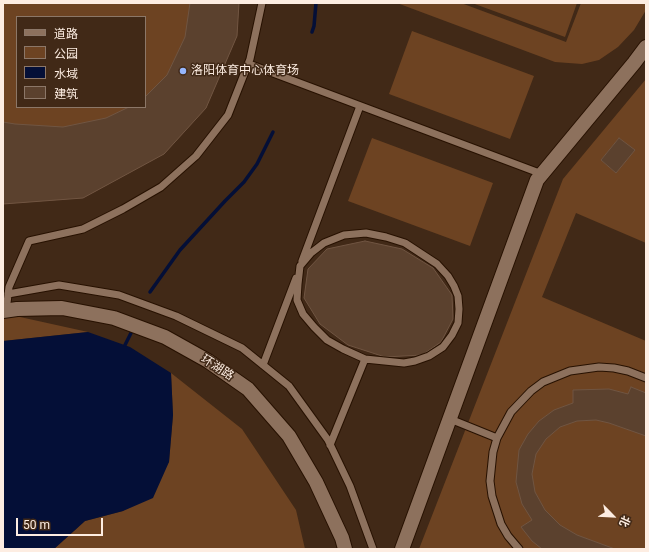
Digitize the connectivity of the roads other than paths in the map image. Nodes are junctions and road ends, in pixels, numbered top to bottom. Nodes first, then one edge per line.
1 (262, 3) edge
2 (646, 47) edge
3 (249, 64) junction
4 (360, 106) junction
5 (542, 174) junction
6 (300, 266) junction
7 (8, 294) junction
8 (4, 311) edge
9 (365, 359) junction
10 (263, 366) junction
11 (646, 378) edge
12 (450, 419) junction
13 (497, 438) junction
14 (330, 445) junction
15 (345, 549) edge
16 (373, 549) edge
17 (402, 549) edge
18 (519, 549) edge

1 - 3 lane
2 - 5 street
3 - 4 lane
3 - 7 lane
4 - 5 lane
4 - 6 lane
5 - 12 street
6 - 9 lane
6 - 9 lane
6 - 10 lane
7 - 8 lane
7 - 10 lane
8 - 15 street, 环湖路
9 - 14 lane
10 - 14 lane
11 - 13 lane
12 - 13 lane
12 - 17 street
13 - 18 lane
14 - 16 lane

